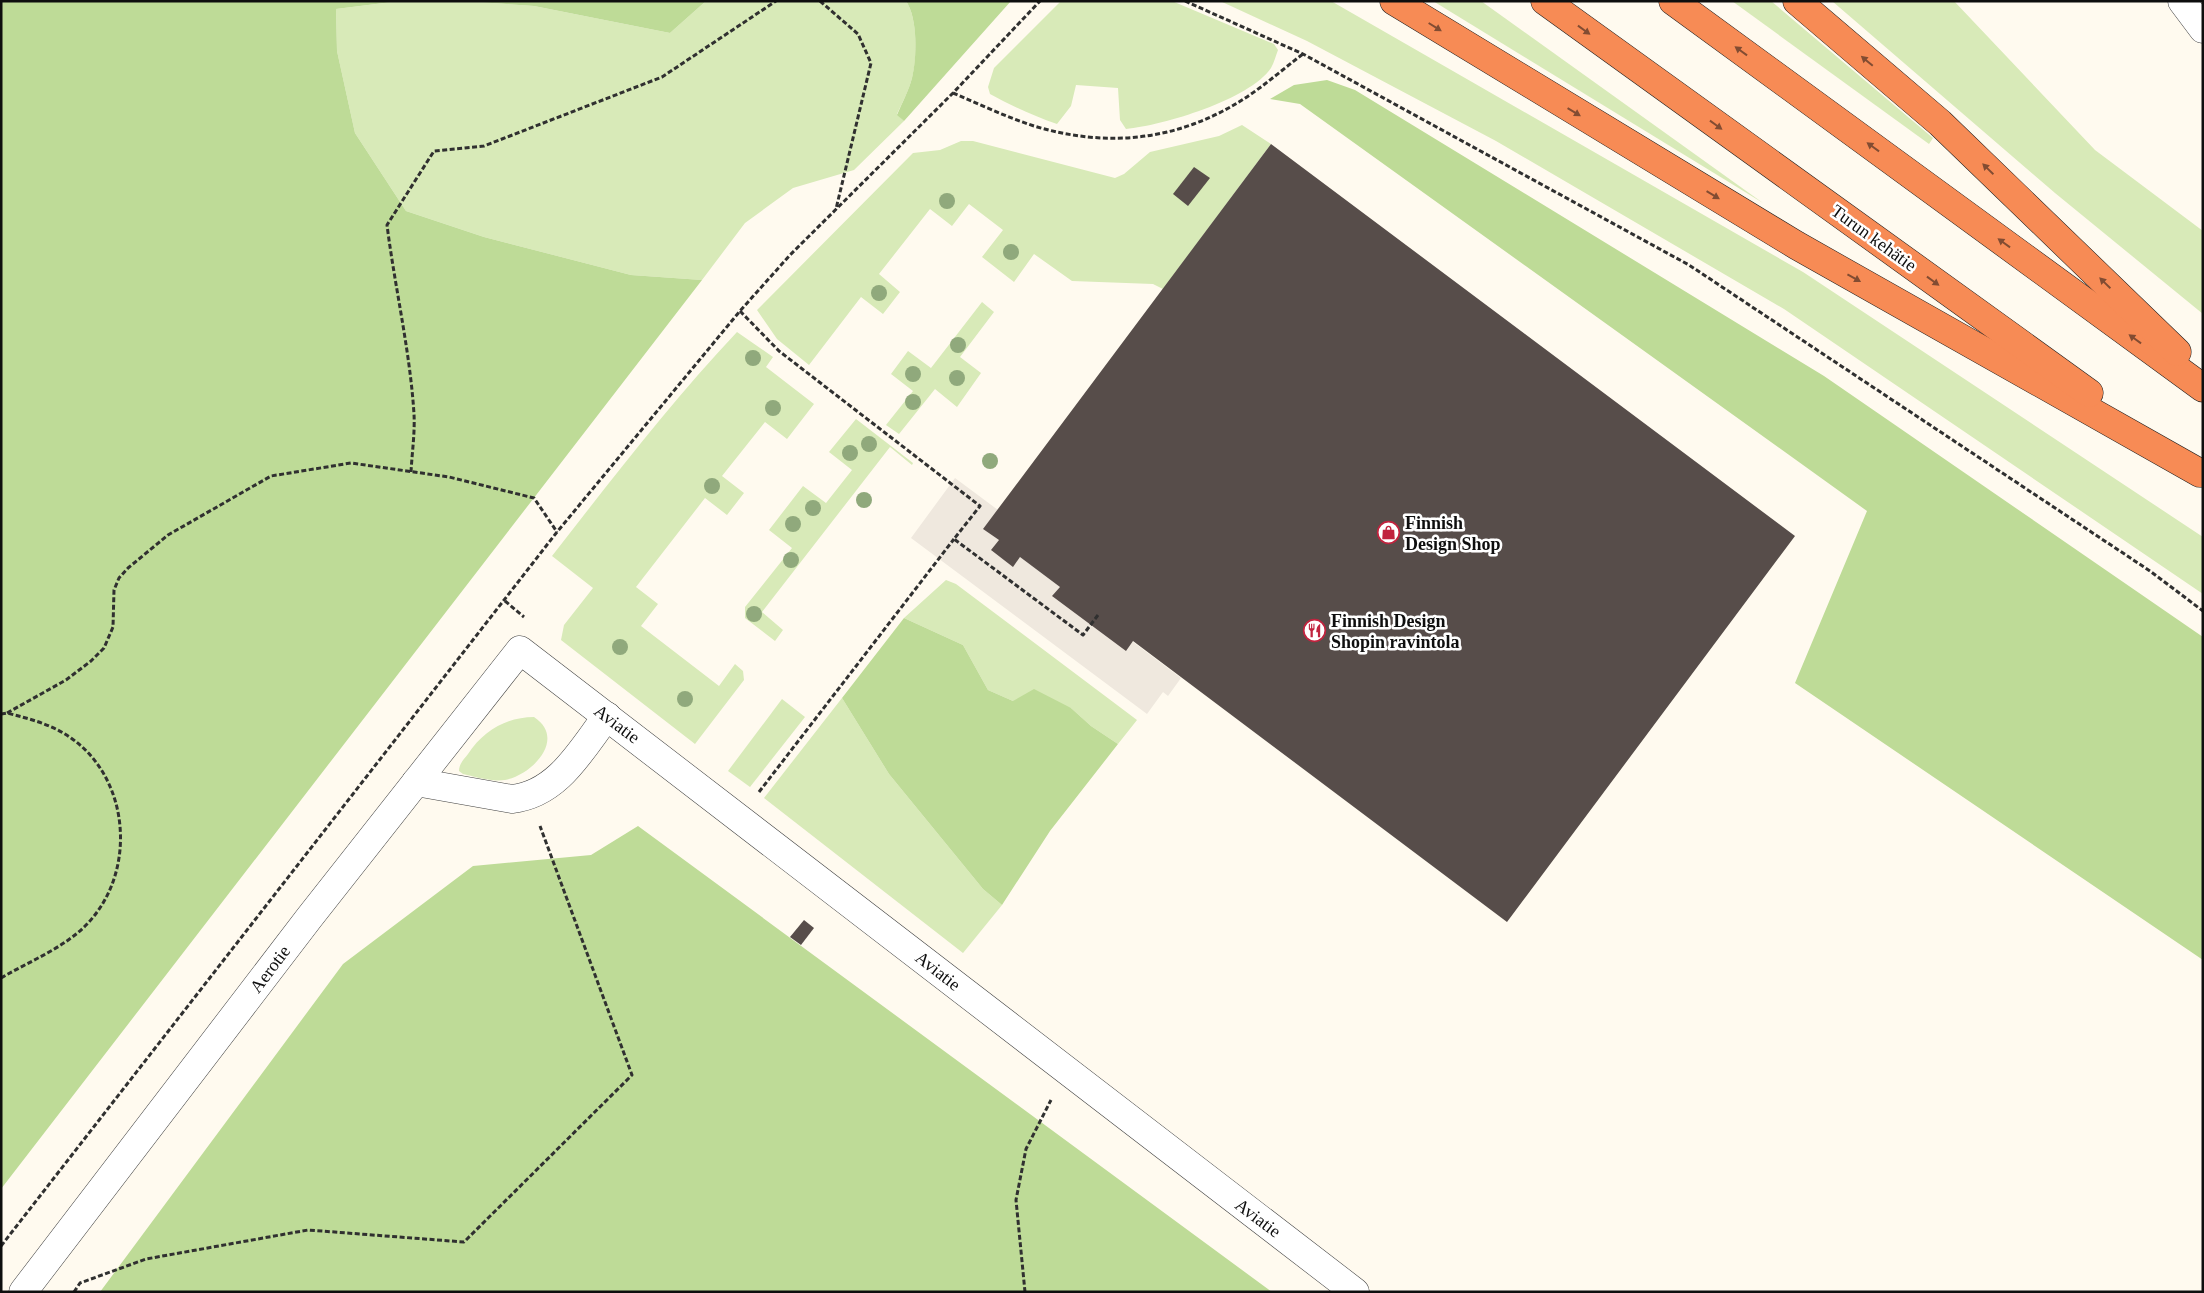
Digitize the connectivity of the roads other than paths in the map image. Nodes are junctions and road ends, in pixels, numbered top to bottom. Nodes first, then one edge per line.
1 (1394, 1) edge
2 (1545, 1) edge
3 (1673, 1) edge
4 (1797, 1) edge
5 (2182, 1) edge
6 (2203, 29) edge
7 (2203, 377) edge
8 (2203, 388) edge
9 (2201, 474) edge
10 (520, 650) joint
11 (607, 716) junction
12 (416, 782) junction
13 (23, 1292) edge
14 (1355, 1292) edge

1 -> 9 highway
2 -> 9 highway, Turun kehätie
8 -> 3 highway
7 -> 4 highway
5 - 6 street
10 - 11 street, Aviatie
10 - 12 street, Aerotie
11 - 12 street
11 - 14 street, Aviatie
12 - 13 street, Aerotie

